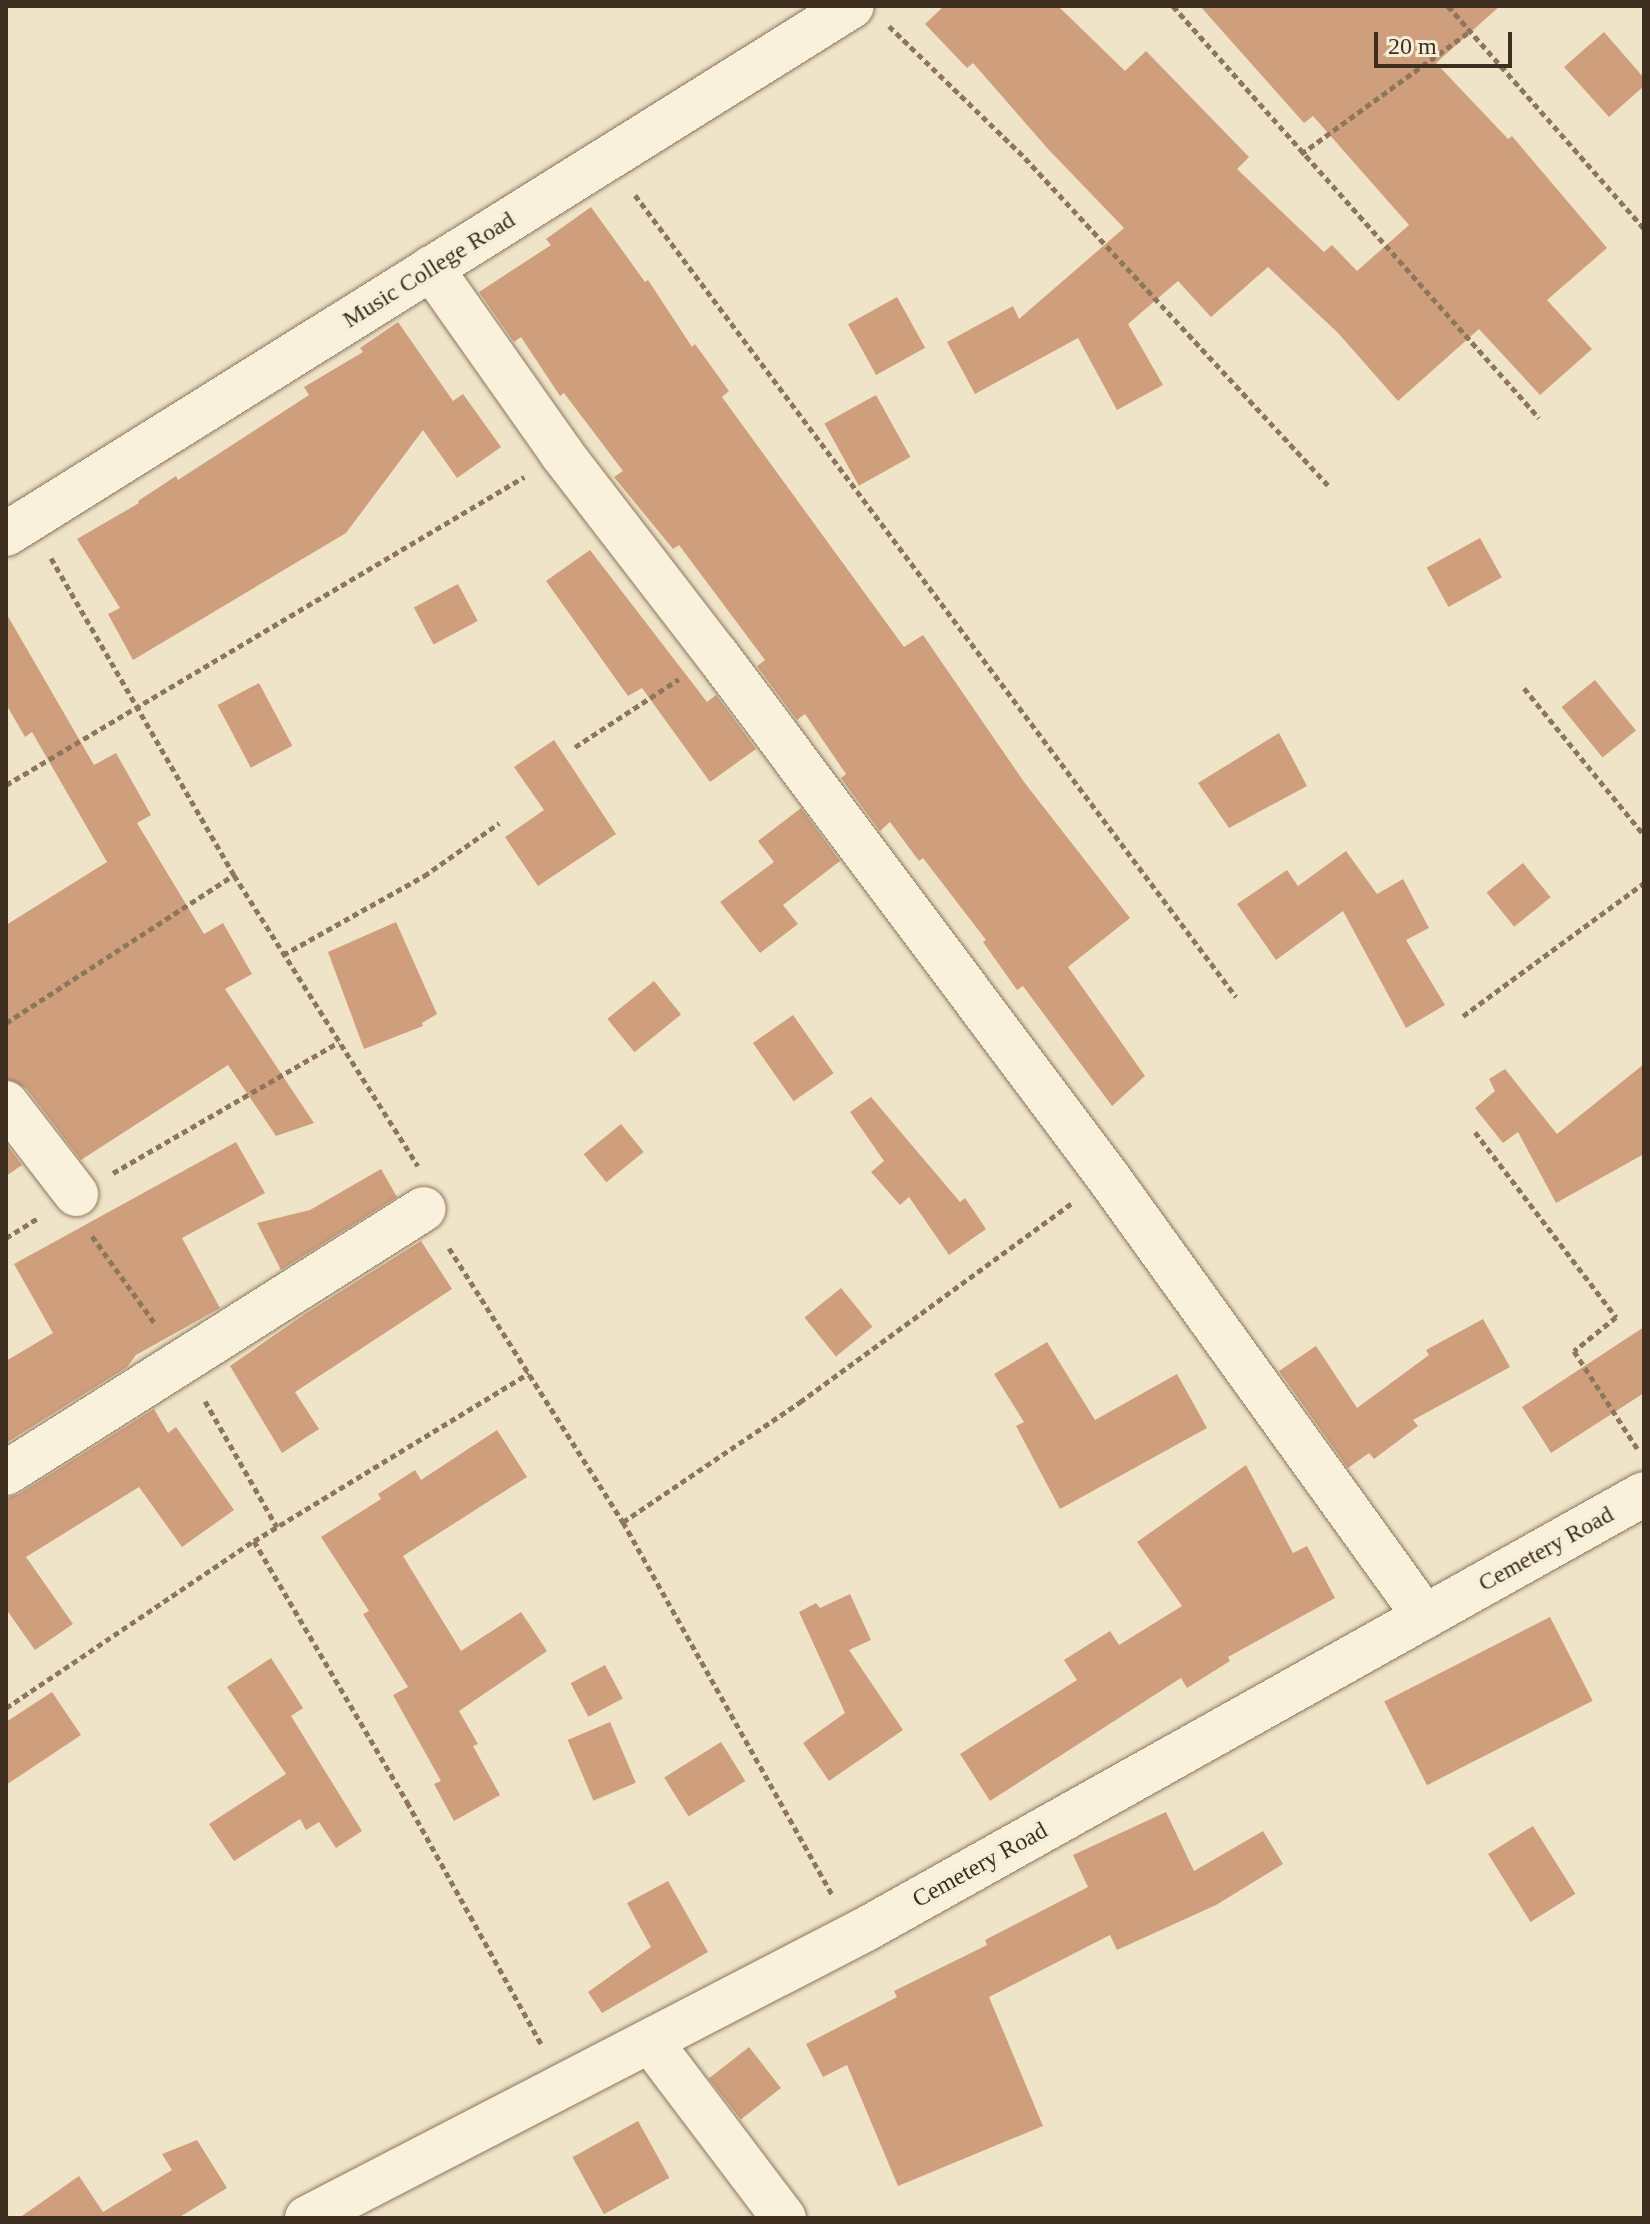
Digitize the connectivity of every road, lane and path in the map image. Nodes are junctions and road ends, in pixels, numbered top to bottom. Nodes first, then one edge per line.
1 (1173, 6) edge
2 (1448, 6) edge
3 (866, 11) edge
4 (1469, 32) junction
5 (1301, 154) junction
6 (608, 158) junction
7 (1644, 228) edge
8 (431, 268) junction
9 (1539, 418) dead end
10 (562, 454) junction
11 (1328, 485) dead end
12 (6, 534) edge
13 (717, 655) junction
14 (1524, 688) dead end
15 (575, 747) dead end
16 (6, 785) edge
17 (499, 823) dead end
18 (1644, 835) edge
19 (234, 875) dead end
20 (1644, 883) edge
21 (283, 955) dead end
22 (1236, 997) dead end
23 (1463, 1016) dead end
24 (6, 1023) edge
25 (339, 1042) dead end
26 (6, 1103) edge
27 (1475, 1132) dead end
28 (1108, 1177) junction
29 (76, 1194) junction
30 (424, 1209) dead end
31 (6, 1238) edge
32 (529, 1373) dead end
33 (1644, 1458) edge
34 (6, 1473) edge
35 (1644, 1494) edge
36 (623, 1522) dead end
37 (254, 1541) junction
38 (1425, 1617) junction
39 (6, 1708) edge
40 (650, 2041) junction
41 (564, 2085) junction
42 (307, 2218) edge
43 (784, 2218) edge

1 - 5 path
2 - 4 path
3 - 6 street, Music College Road
3 - 11 path
4 - 5 path
4 - 7 path
5 - 9 path
6 - 8 street, Music College Road
6 - 22 path
8 - 10 street
8 - 12 street, Music College Road
10 - 13 street
10 - 16 path
13 - 15 path
13 - 28 street
14 - 18 path
17 - 21 path
19 - 24 path
20 - 23 path
25 - 29 path
26 - 29 street
27 - 33 path
28 - 36 path
28 - 38 street
29 - 31 path
30 - 34 street
32 - 37 path
35 - 38 street, Cemetery Road
37 - 39 path
37 - 41 path
38 - 40 street, Cemetery Road
40 - 41 street, Cemetery Road
40 - 43 street
41 - 42 street, Cemetery Road

